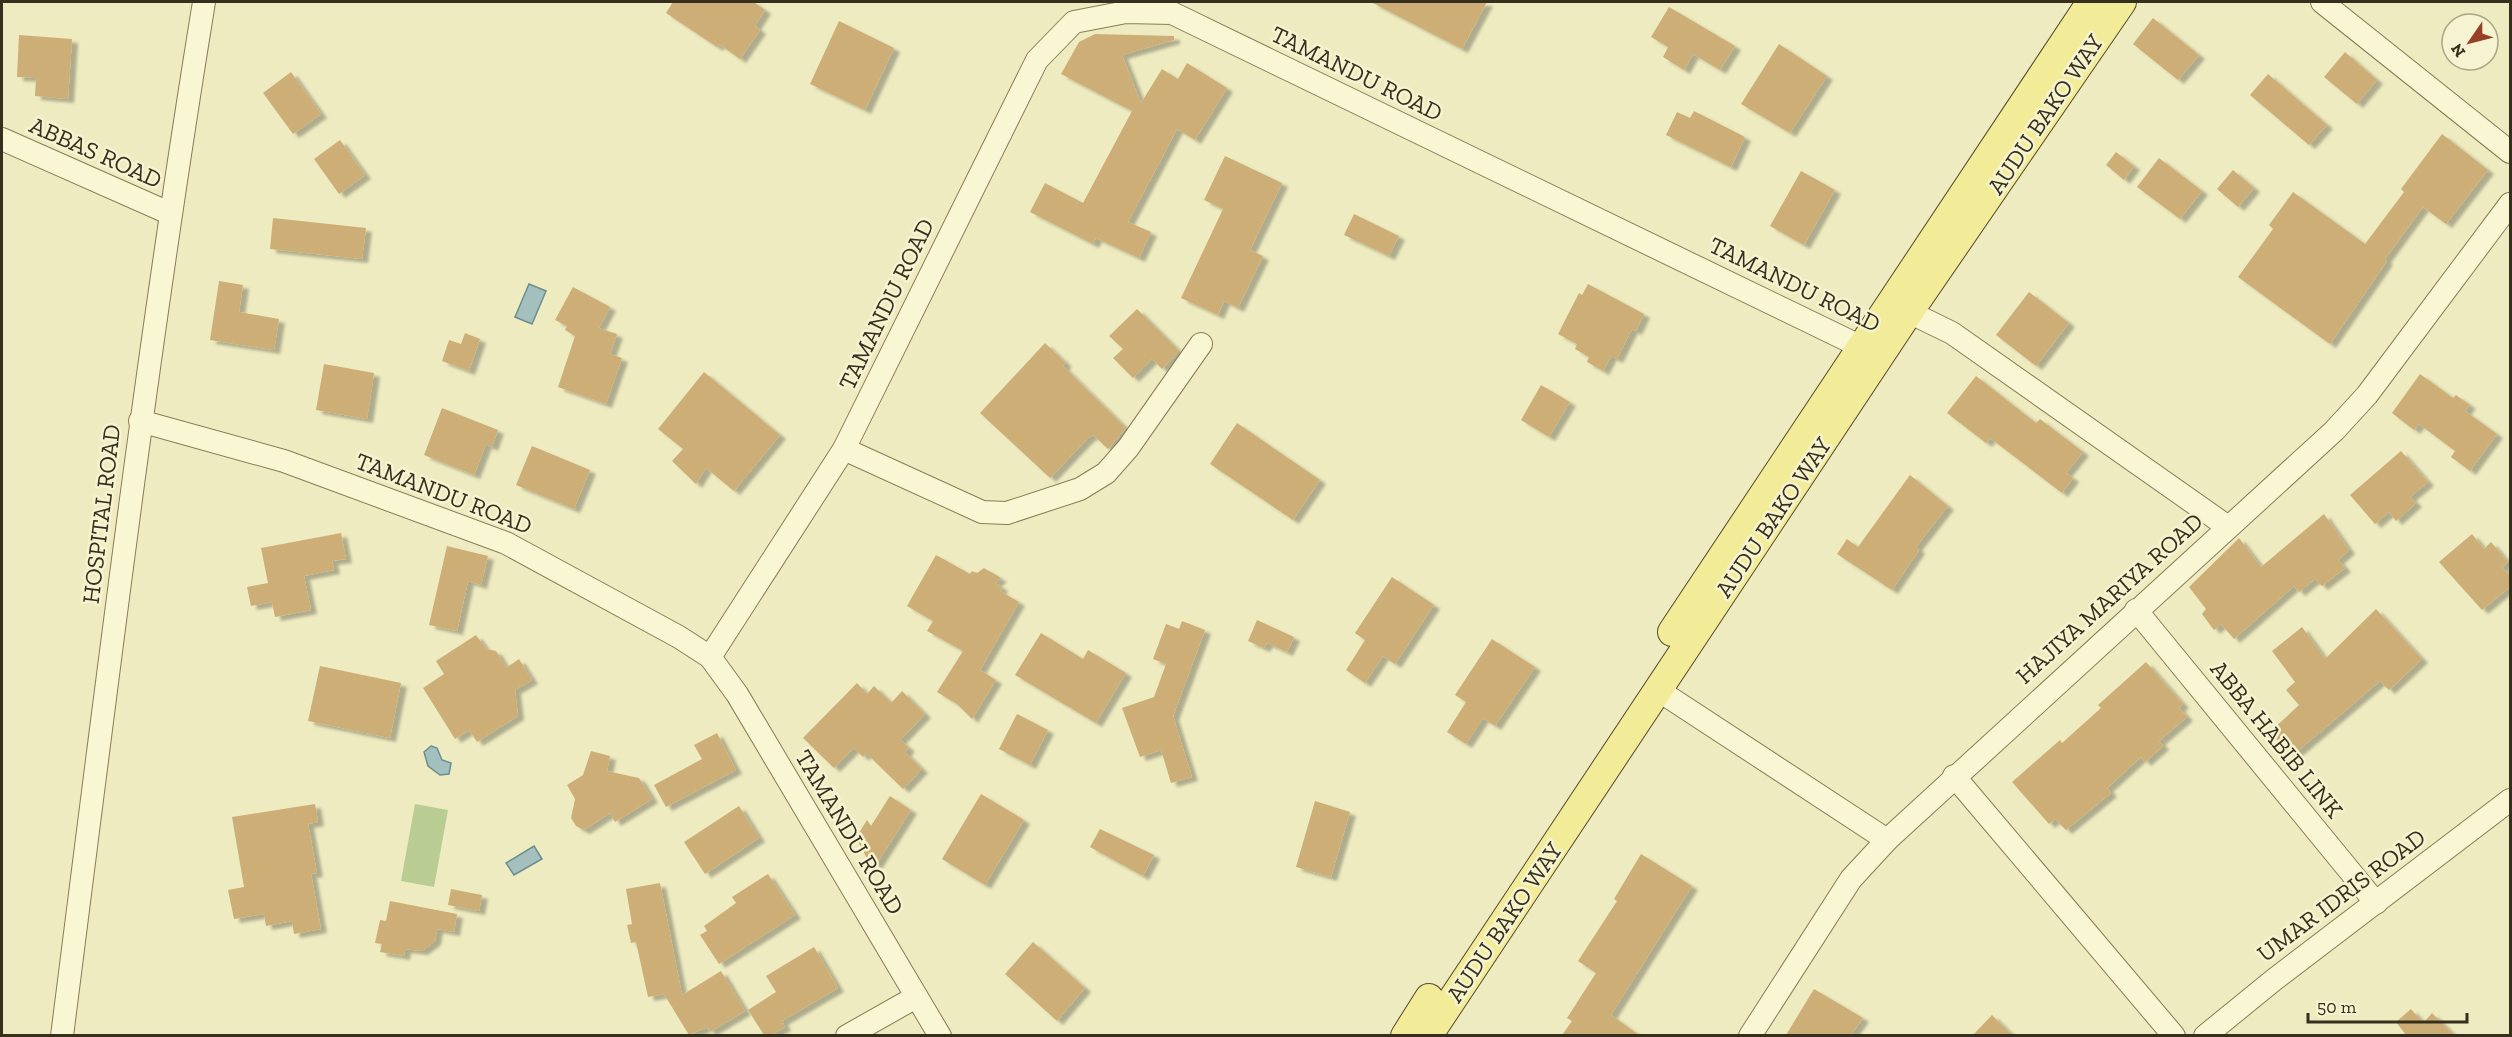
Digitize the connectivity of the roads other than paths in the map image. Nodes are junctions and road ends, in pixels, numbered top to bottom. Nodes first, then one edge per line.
1 (204, 2) edge
2 (2091, 2) edge
3 (2122, 2) edge
4 (2322, 2) edge
5 (1173, 7) edge
6 (2, 139) edge
7 (2511, 152) edge
8 (2511, 204) edge
9 (169, 213) junction
10 (1909, 312) junction
11 (1201, 344) dead end
12 (1871, 351) junction
13 (140, 421) junction
14 (844, 449) junction
15 (2228, 527) junction
16 (2136, 610) junction
17 (710, 657) junction
18 (1658, 690) junction
19 (1954, 776) junction
20 (2511, 800) edge
21 (1887, 840) junction
22 (2376, 903) junction
23 (916, 997) junction
24 (62, 1035) edge
25 (847, 1035) edge
26 (940, 1035) edge
27 (1405, 1035) edge
28 (1428, 1035) edge
29 (1750, 1035) edge
30 (2174, 1035) edge
31 (2205, 1035) edge

1 - 9 street, HOSPITAL ROAD
2 - 12 main road, AUDU BAKO WAY
3 - 10 main road, AUDU BAKO WAY
4 - 7 street
5 - 12 street, TAMANDU ROAD
5 - 14 street, TAMANDU ROAD
6 - 9 street, ABBAS ROAD
8 - 15 street, HAJIYA MARIYA ROAD
9 - 13 street, HOSPITAL ROAD
10 - 12 main road, AUDU BAKO WAY
10 - 15 street
11 - 14 street
12 - 18 main road, AUDU BAKO WAY
12 - 27 main road, AUDU BAKO WAY
13 - 17 street, TAMANDU ROAD
13 - 24 street, HOSPITAL ROAD
14 - 17 street, TAMANDU ROAD
15 - 16 street, HAJIYA MARIYA ROAD
16 - 19 street, HAJIYA MARIYA ROAD
16 - 22 street, ABBA HABIB LINK
17 - 23 street, TAMANDU ROAD
18 - 21 street
18 - 28 main road, AUDU BAKO WAY
19 - 21 street, HAJIYA MARIYA ROAD
19 - 30 street
20 - 22 street, UMAR IDRIS ROAD
21 - 29 street, HAJIYA MARIYA ROAD
22 - 31 street, UMAR IDRIS ROAD
23 - 25 street
23 - 26 street, TAMANDU ROAD

